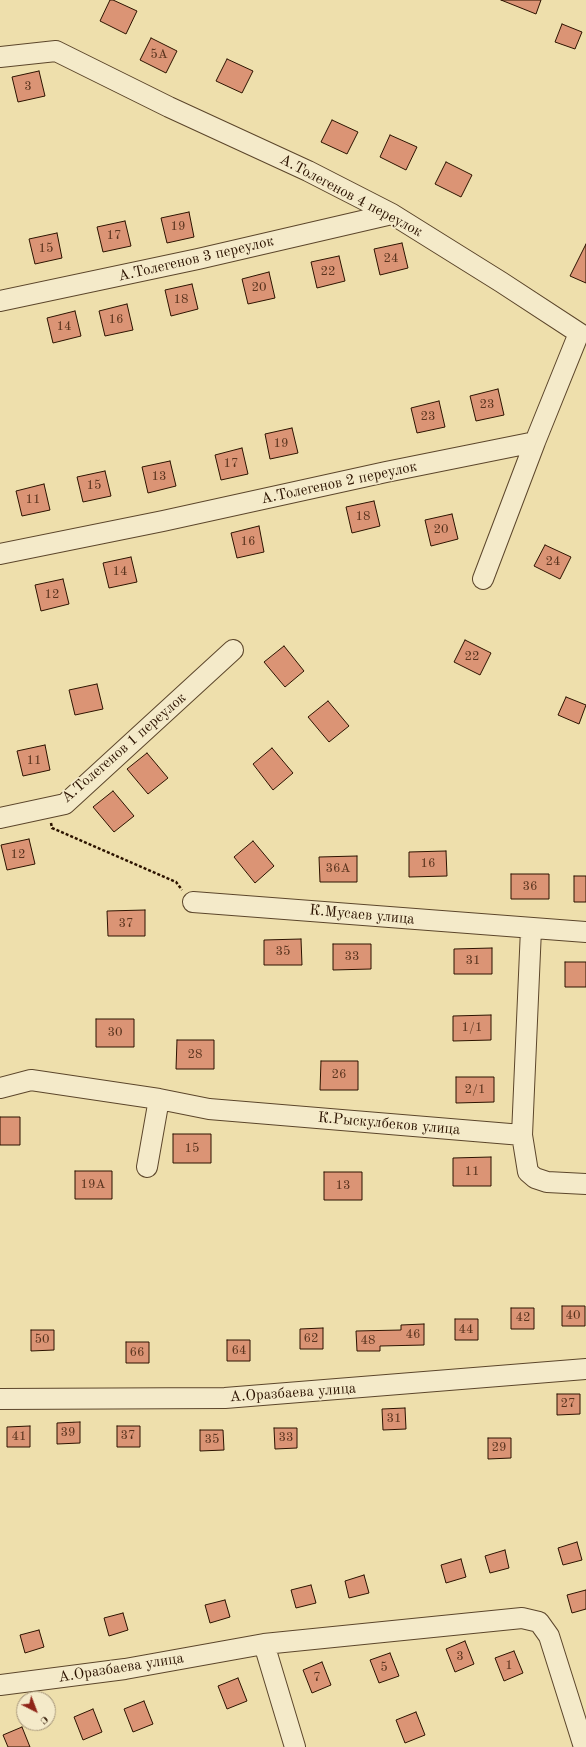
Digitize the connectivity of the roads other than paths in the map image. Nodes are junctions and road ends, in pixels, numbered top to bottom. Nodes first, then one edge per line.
1 (0, 57) edge
2 (392, 214) junction
3 (0, 301) edge
4 (534, 442) junction
5 (0, 554) edge
6 (483, 579) dead end
7 (233, 650) dead end
8 (0, 818) edge
9 (192, 902) road end
10 (531, 929) junction
11 (586, 932) edge
12 (0, 1088) edge
13 (159, 1099) junction
14 (522, 1135) junction
15 (147, 1166) dead end
16 (586, 1184) edge
17 (586, 1369) edge
18 (0, 1399) edge
19 (264, 1644) junction
20 (0, 1685) edge
21 (295, 1747) edge
22 (584, 1747) edge

1 - 2 street, А.Толегенов 4 переулок
2 - 3 street, А.Толегенов 3 переулок
2 - 4 street, А.Толегенов 4 переулок
4 - 5 street, А.Толегенов 2 переулок
4 - 6 street
7 - 8 street, А.Толегенов 1 переулок
9 - 10 street, К.Мусаев улица
10 - 11 street, К.Мусаев улица
10 - 14 street
12 - 13 street, К.Рыскулбеков улица
13 - 14 street, К.Рыскулбеков улица
13 - 15 street
14 - 16 street
17 - 18 street, А.Оразбаева улица
19 - 20 street, А.Оразбаева улица
19 - 21 street
19 - 22 street, А.Оразбаева улица

